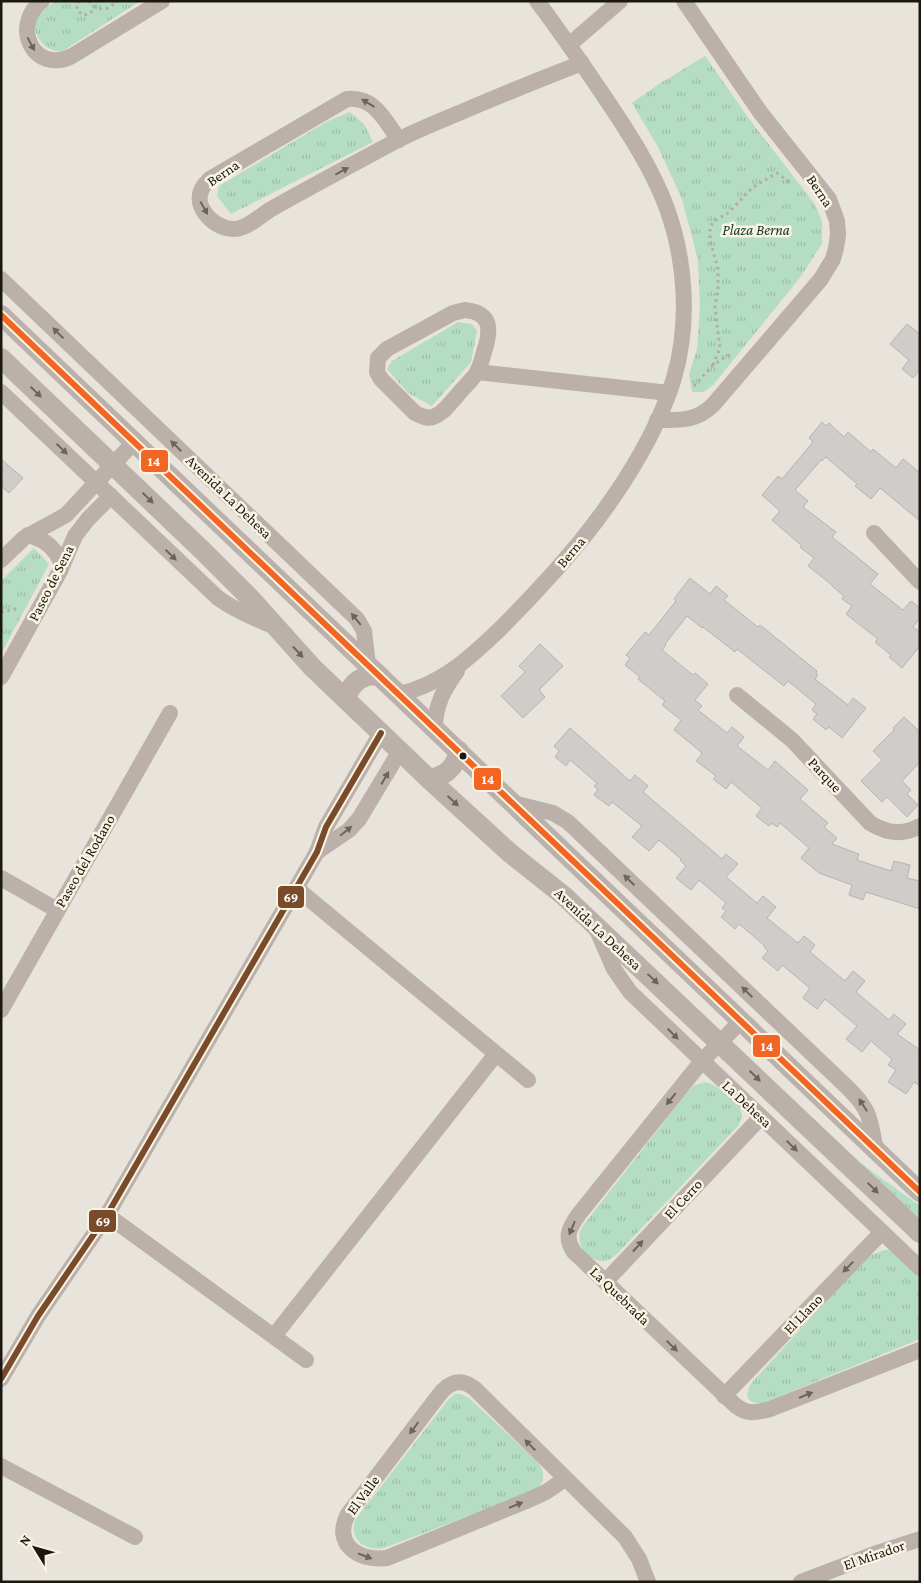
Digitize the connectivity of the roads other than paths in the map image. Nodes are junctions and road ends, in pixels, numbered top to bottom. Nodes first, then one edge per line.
1 (42, 1) edge
2 (162, 1) edge
3 (537, 1) edge
4 (620, 1) edge
5 (684, 1) edge
6 (569, 45) junction
7 (582, 63) junction
8 (399, 140) junction
9 (1, 279) edge
10 (1, 315) edge
11 (1, 358) edge
12 (477, 372) junction
13 (1, 392) edge
14 (669, 393) junction
15 (658, 420) junction
16 (134, 442) junction
17 (113, 465) junction
18 (97, 482) junction
19 (111, 496) junction
20 (874, 533) dead end
21 (28, 535) junction
22 (1, 560) edge
23 (62, 564) junction
24 (920, 582) edge
25 (276, 627) junction
26 (462, 665) junction
27 (374, 670) junction
28 (1, 677) edge
29 (399, 694) junction
30 (737, 695) dead end
31 (346, 699) junction
32 (170, 713) dead end
33 (435, 728) junction
34 (381, 733) junction
35 (400, 751) junction
36 (459, 751) junction
37 (429, 779) junction
38 (513, 803) junction
39 (920, 826) edge
40 (318, 852) junction
41 (1, 878) edge
42 (296, 888) junction
43 (57, 910) junction
44 (595, 925) junction
45 (1, 1010) edge
46 (741, 1021) junction
47 (720, 1043) junction
48 (496, 1054) junction
49 (702, 1062) junction
50 (528, 1080) dead end
51 (761, 1117) junction
52 (876, 1151) junction
53 (920, 1192) edge
54 (108, 1216) junction
55 (882, 1232) junction
56 (920, 1233) edge
57 (920, 1268) edge
58 (605, 1282) junction
59 (274, 1336) junction
60 (920, 1350) edge
61 (306, 1360) dead end
62 (1, 1379) edge
63 (724, 1396) junction
64 (1, 1466) edge
65 (565, 1479) junction
66 (135, 1537) dead end
67 (920, 1539) edge
68 (648, 1582) edge
69 (801, 1582) edge

1 -> 2 street
3 - 6 street, Berna
4 - 6 street
5 - 15 street, Berna
6 - 7 street, Berna
7 - 8 street, Berna
7 - 14 street, Berna
8 -> 8 street, Berna
27 -> 9 street, Avenida La Dehesa
10 - 16 street, Avenida La Dehesa
11 -> 17 street, Avenida La Dehesa
12 - 12 street
12 - 14 street
13 -> 18 street, Avenida La Dehesa
14 - 15 street, Berna
15 - 26 street, Berna
16 - 17 street, Paseo de Sena
16 - 27 street, Avenida La Dehesa
17 - 18 street, Paseo de Sena
17 -> 25 street, Avenida La Dehesa
18 - 19 street, Avenida La Dehesa
18 - 21 street, Paseo de Sena
19 - 23 street, Paseo de Sena
19 -> 25 street, Avenida La Dehesa
20 - 24 street
21 - 22 street, Paseo de Sena
21 - 23 street
23 - 28 street, Paseo de Sena
25 -> 31 street, Avenida La Dehesa
26 - 29 street, Berna
26 - 33 street, Berna
27 - 29 street, Avenida La Dehesa
27 - 31 street
29 - 33 street, Avenida La Dehesa
30 - 39 street, Parque
31 - 34 street, Avenida La Dehesa
32 - 43 street, Paseo del Rodano
33 - 36 street, Avenida La Dehesa
34 - 35 street, Avenida La Dehesa
34 - 40 street
35 - 37 street, Avenida La Dehesa
40 -> 35 street
36 - 37 street
36 - 38 street, Avenida La Dehesa
37 -> 44 street, Avenida La Dehesa
38 - 46 street, Avenida La Dehesa
52 -> 38 street, Avenida La Dehesa
40 - 42 street
41 - 43 street
42 - 48 street
42 - 54 street
43 - 45 street, Paseo del Rodano
44 -> 47 street, Avenida La Dehesa
44 -> 49 street, La Dehesa
46 - 47 street, La Quebrada
46 - 52 street, Avenida La Dehesa
47 - 49 street, La Quebrada
47 -> 56 street, Avenida La Dehesa
48 - 50 street
48 - 59 street
49 - 51 street, La Dehesa
49 -> 58 street, La Quebrada
51 -> 55 street, La Dehesa
58 -> 51 street, El Cerro
52 - 53 street, Avenida La Dehesa
54 - 59 street
54 - 62 street
55 - 57 street, La Dehesa
55 -> 63 street, El Llano
58 -> 63 street, La Quebrada
59 - 61 street
63 -> 60 street, La Quebrada
64 - 66 street
65 -> 65 street, El Valle
65 - 68 street, El Valle
67 - 69 street, El Mirador

